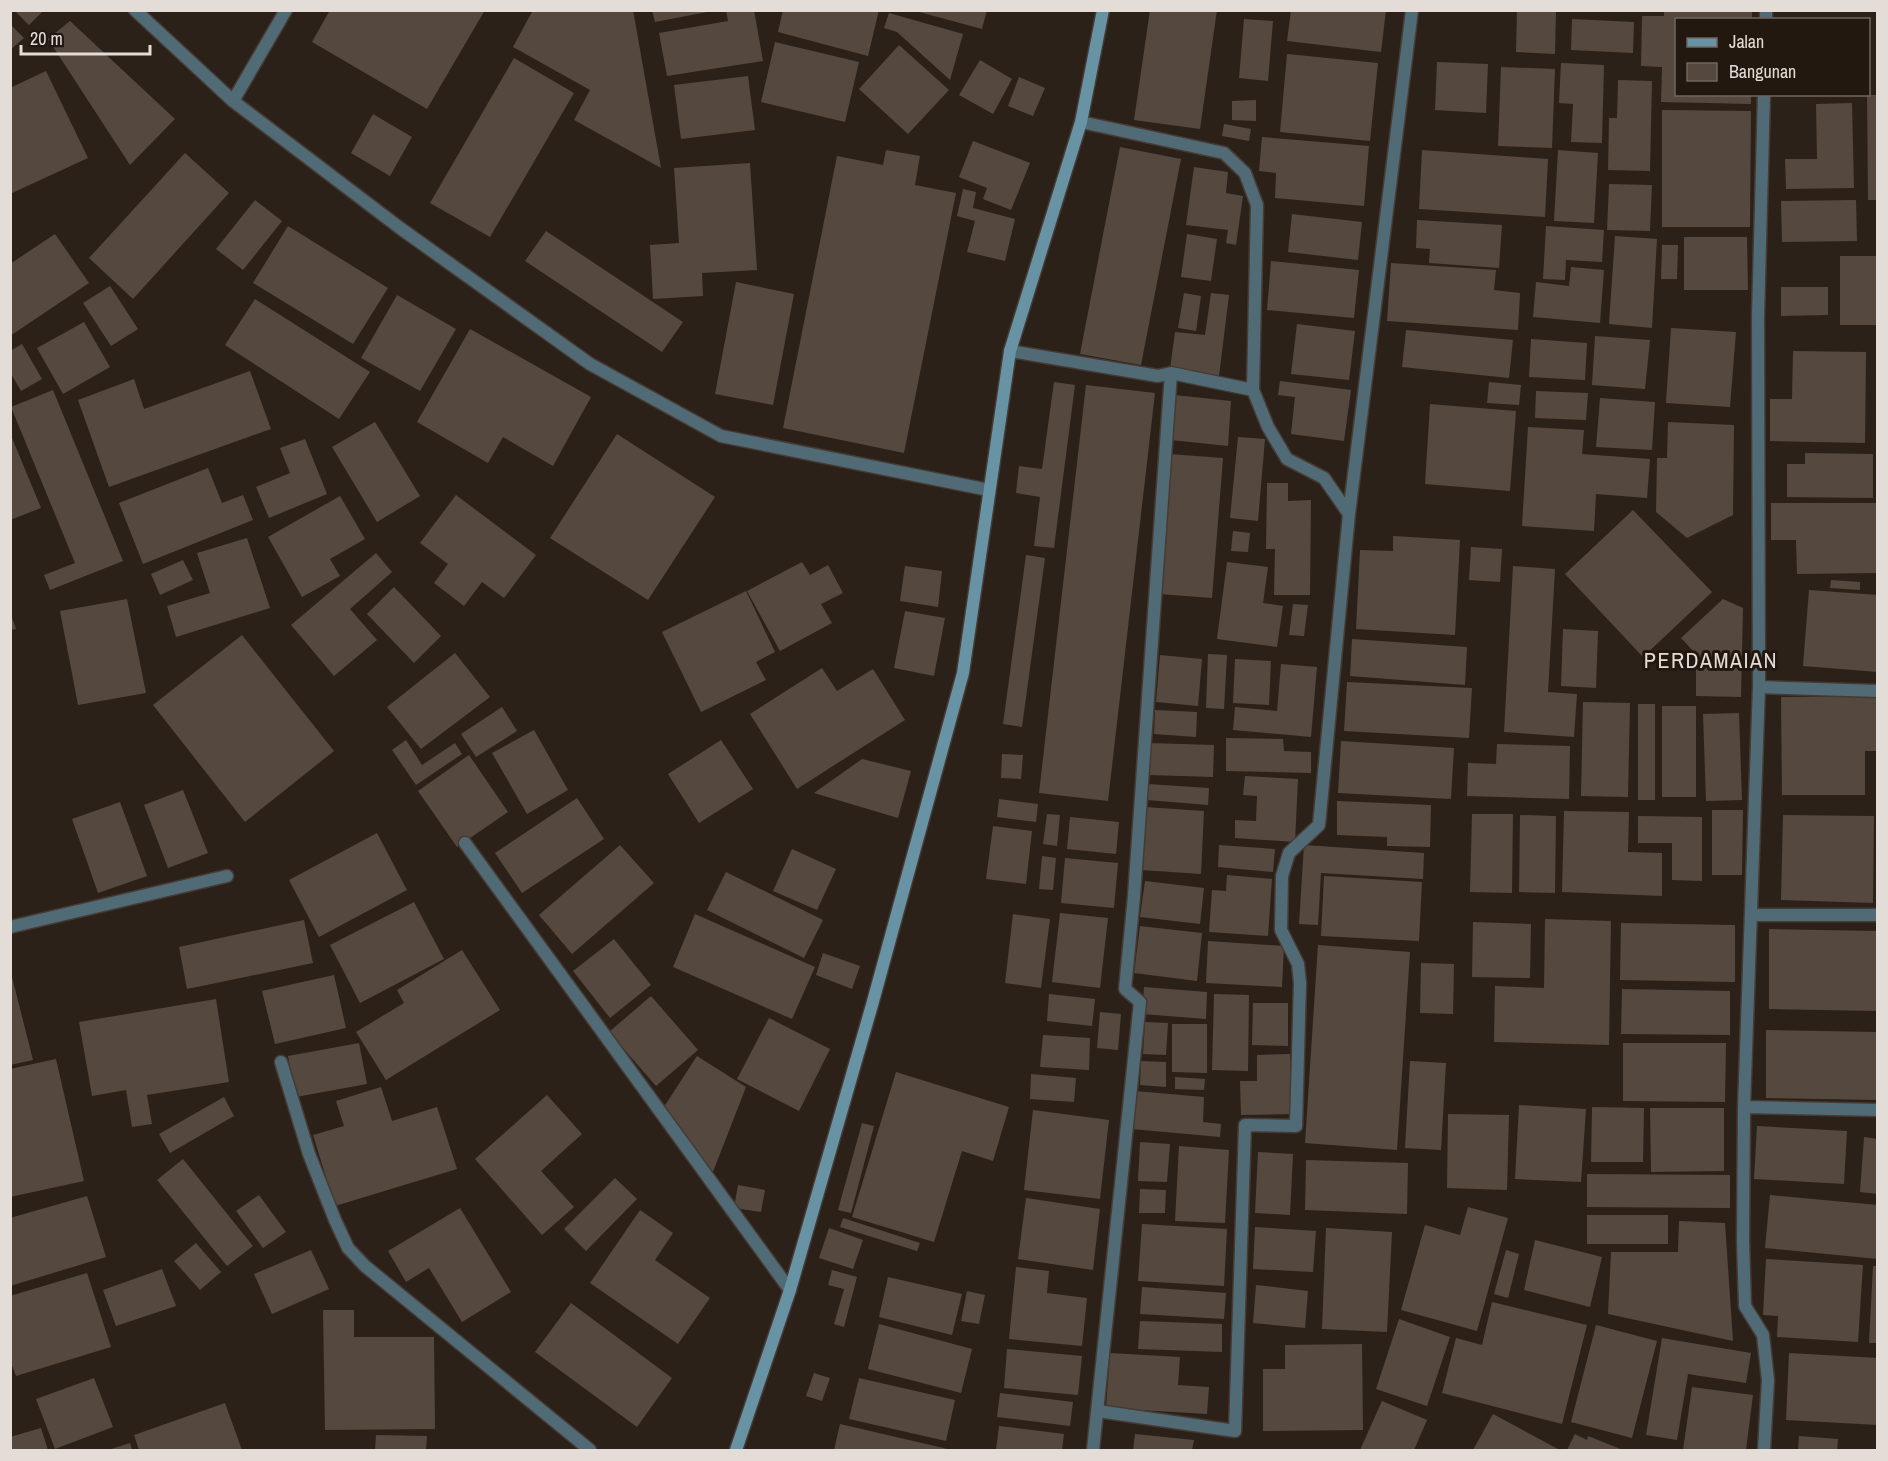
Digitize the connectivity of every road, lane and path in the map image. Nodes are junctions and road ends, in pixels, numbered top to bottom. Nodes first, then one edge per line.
1 (135, 10) edge
2 (286, 10) edge
3 (1102, 10) edge
4 (1412, 10) edge
5 (1764, 96) edge
6 (233, 101) junction
7 (1081, 122) junction
8 (1010, 351) junction
9 (1171, 373) junction
10 (1253, 390) junction
11 (989, 490) junction
12 (1349, 514) junction
13 (1759, 687) junction
14 (1878, 691) edge
15 (465, 843) dead end
16 (227, 876) dead end
17 (1751, 915) junction
18 (1878, 915) edge
19 (10, 927) edge
20 (281, 1062) dead end
21 (1744, 1107) junction
22 (1878, 1110) edge
23 (790, 1290) junction
24 (1098, 1410) junction
25 (590, 1450) edge
26 (736, 1450) edge
27 (1093, 1450) edge
28 (1764, 1450) edge

1 - 6 street
2 - 6 street
3 - 7 street
4 - 12 street
5 - 13 street
6 - 11 street
7 - 8 street
7 - 10 street
8 - 9 street
8 - 11 street
9 - 10 street
9 - 24 street
10 - 12 street
11 - 23 street
12 - 24 street
13 - 14 street
13 - 17 street
15 - 23 street
16 - 19 street
17 - 18 street
17 - 21 street
20 - 25 street
21 - 22 street
21 - 28 street
23 - 26 street
24 - 27 street

